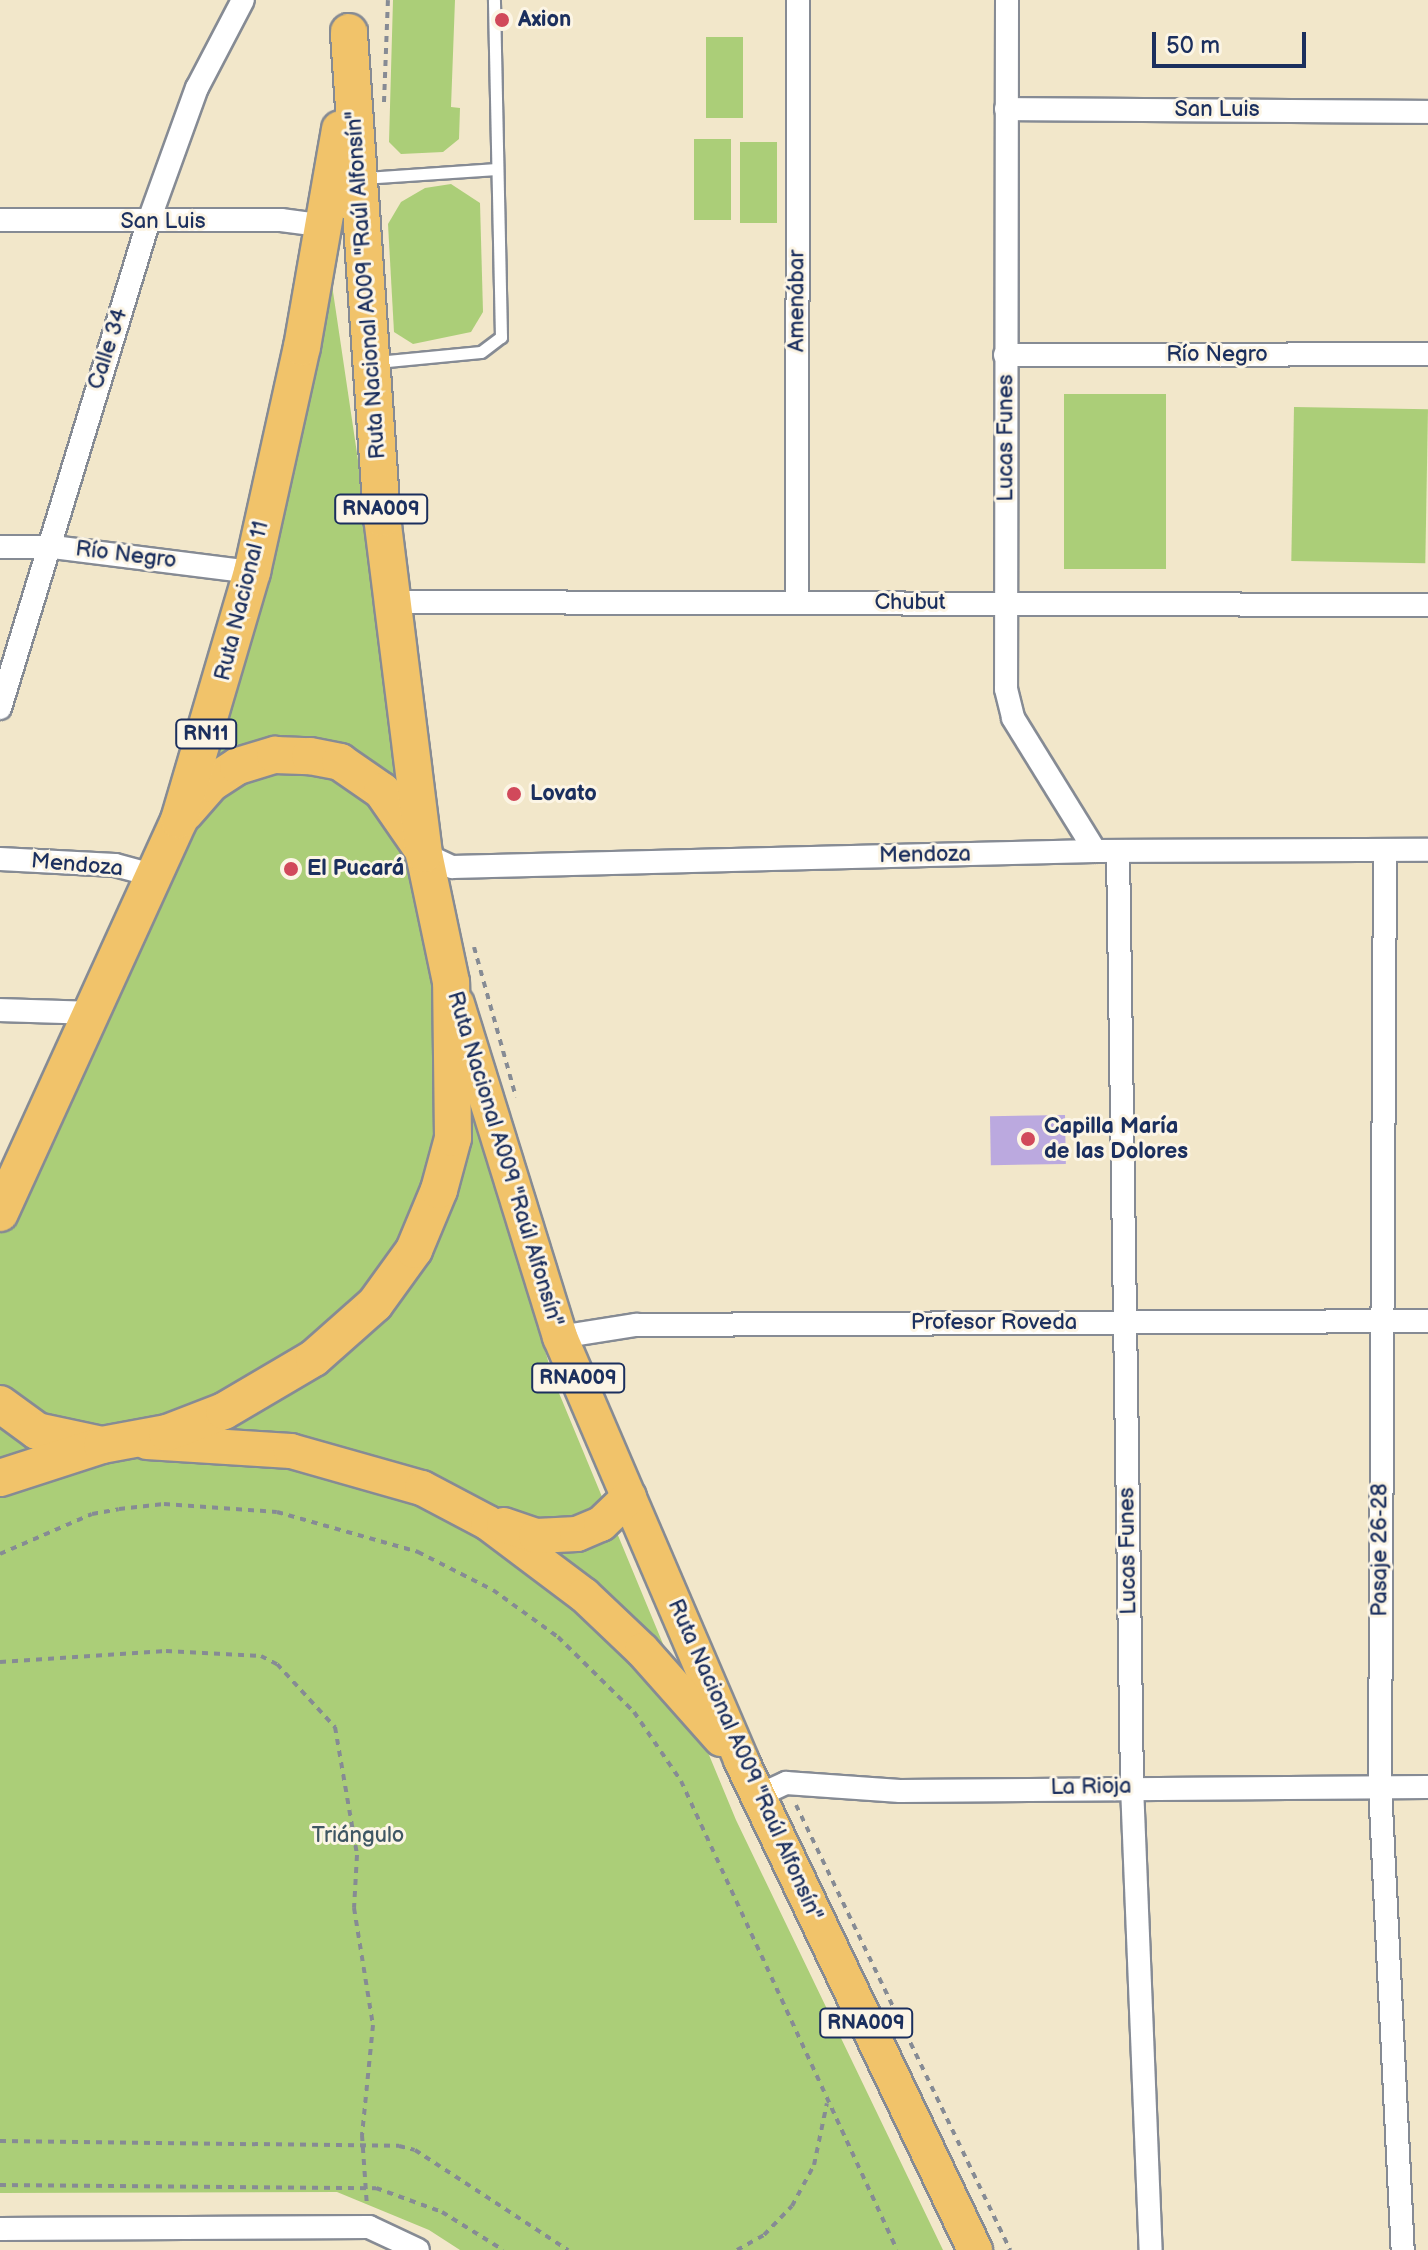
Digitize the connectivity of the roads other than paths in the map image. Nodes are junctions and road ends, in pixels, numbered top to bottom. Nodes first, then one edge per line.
1 (243, 0) edge
2 (494, 0) edge
3 (798, 0) edge
4 (1007, 0) edge
5 (349, 16) edge
6 (1006, 109) junction
7 (1428, 112) edge
8 (495, 169) junction
9 (359, 179) junction
10 (0, 220) edge
11 (148, 223) junction
12 (326, 226) junction
13 (1428, 354) edge
14 (1005, 355) junction
15 (368, 363) junction
16 (0, 547) edge
17 (53, 547) junction
18 (252, 572) junction
19 (393, 602) junction
20 (797, 602) junction
21 (1006, 604) junction
22 (1428, 605) edge
23 (0, 708) edge
24 (179, 820) junction
25 (1385, 850) junction
26 (1428, 850) edge
27 (1095, 851) junction
28 (1118, 851) junction
29 (424, 854) junction
30 (0, 859) edge
31 (153, 875) junction
32 (451, 982) junction
33 (0, 1010) edge
34 (93, 1013) junction
35 (0, 1213) edge
36 (1379, 1321) junction
37 (1428, 1321) edge
38 (1125, 1322) junction
39 (560, 1337) junction
40 (0, 1404) edge
41 (102, 1445) junction
42 (0, 1478) edge
43 (629, 1497) junction
44 (462, 1510) junction
45 (741, 1760) junction
46 (1132, 1786) junction
47 (1380, 1786) junction
48 (1428, 1787) edge
49 (772, 1789) junction
50 (369, 2227) junction
51 (0, 2229) edge
52 (369, 2250) edge
53 (418, 2250) edge
54 (975, 2250) edge
55 (1151, 2250) edge
56 (1403, 2250) edge

1 - 11 street, Calle 34
2 - 8 lane
3 - 20 street, Amenábar
4 - 6 street, Lucas Funes
5 - 9 highway, Ruta Nacional A009 "Raúl Alfonsín" / RNA009
5 - 12 highway, Ruta Nacional 11 / RN11
6 - 7 street, San Luis
6 - 14 street, Lucas Funes
8 - 9 lane
8 - 15 lane
9 - 15 highway, Ruta Nacional A009 "Raúl Alfonsín" / RNA009
10 - 11 street, San Luis
11 - 12 street, San Luis
11 - 17 street, Calle 34
12 - 18 highway, Ruta Nacional 11 / RN11
13 - 14 street, Río Negro
14 - 21 street, Lucas Funes
15 - 19 highway, Ruta Nacional A009 "Raúl Alfonsín" / RNA009
16 - 17 street, Río Negro
17 - 18 street, Río Negro
17 - 23 street, Calle 34
18 - 24 highway, Ruta Nacional 11 / RN11
19 - 20 street, Chubut
19 - 29 highway, Ruta Nacional A009 "Raúl Alfonsín" / RNA009
20 - 21 street, Chubut
21 - 22 street, Chubut
21 - 27 street, Lucas Funes
24 - 29 highway, RNA009
24 - 31 highway, Ruta Nacional 11 / RN11
25 - 26 street, Mendoza
25 - 28 street, Mendoza
25 - 36 street, Pasaje 26-28
27 - 28 street, Mendoza
27 - 29 street, Mendoza
28 - 38 street, Lucas Funes
29 - 32 highway, Ruta Nacional A009 "Raúl Alfonsín" / RNA009
30 - 31 street, Mendoza
31 - 34 highway, Ruta Nacional 11 / RN11
32 - 39 main road, Ruta Nacional A009 "Raúl Alfonsín" / RNA009
32 - 41 highway, RNA009
33 - 34 street
34 - 35 highway, Ruta Nacional 11 / RN11
36 - 37 street, Profesor Roveda
36 - 38 street, Profesor Roveda
36 - 47 street, Pasaje 26-28
38 - 39 street, Profesor Roveda
38 - 46 street, Lucas Funes
39 - 43 main road, Ruta Nacional A009 "Raúl Alfonsín" / RNA009
40 - 41 highway, RNA009
41 - 42 highway, RNA009
41 - 44 main road, RNA009
43 - 44 main road
43 - 45 main road, Ruta Nacional A009 "Raúl Alfonsín" / RNA009
44 - 45 main road, RNA009
45 - 49 main road, Ruta Nacional A009 "Raúl Alfonsín" / RNA009
46 - 47 street, La Rioja
46 - 49 street, La Rioja
46 - 55 street, Lucas Funes
47 - 48 street, La Rioja
47 - 56 street, Pasaje 26-28
49 - 54 main road, Ruta Nacional A009 "Raúl Alfonsín" / RNA009
50 - 51 street
50 - 52 street
50 - 53 street

